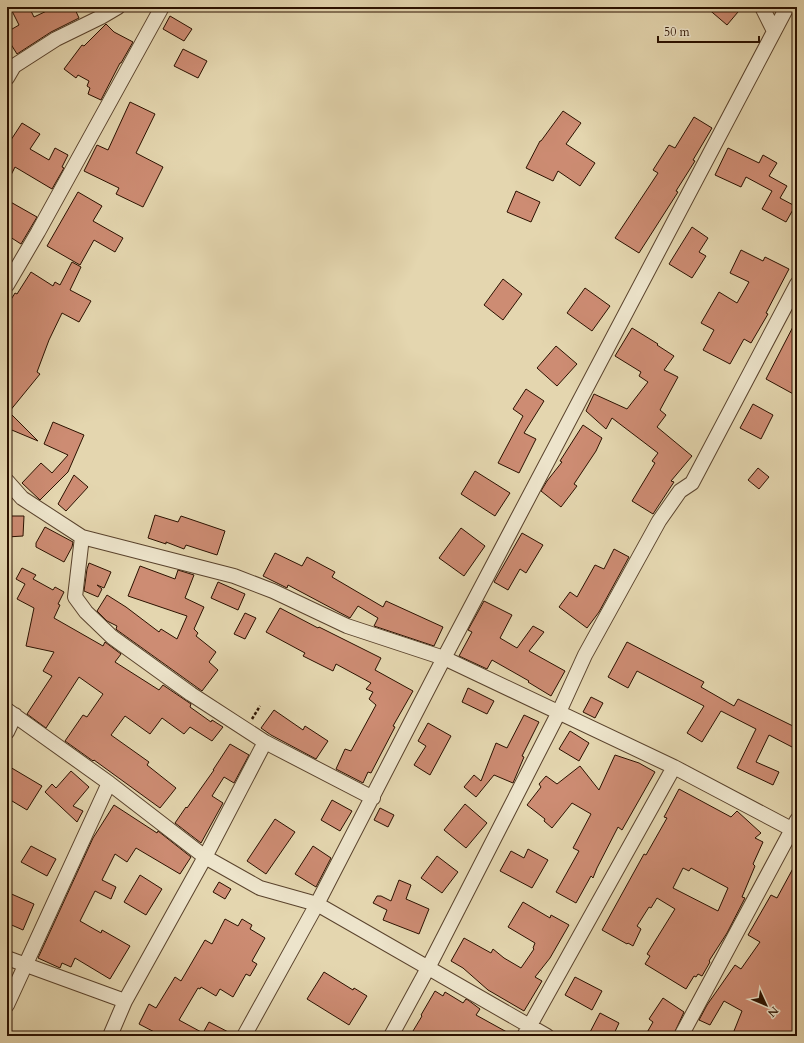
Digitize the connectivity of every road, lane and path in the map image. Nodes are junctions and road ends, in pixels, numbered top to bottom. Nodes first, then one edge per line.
1 (118, 7) edge
2 (162, 7) edge
3 (762, 7) edge
4 (787, 7) edge
5 (99, 12) edge
6 (774, 31) junction
7 (7, 78) edge
8 (797, 284) edge
9 (7, 285) edge
10 (7, 481) edge
11 (82, 537) junction
12 (444, 658) junction
13 (559, 712) junction
14 (11, 713) edge
15 (7, 732) edge
16 (265, 742) junction
17 (674, 766) junction
18 (109, 783) junction
19 (373, 798) junction
20 (795, 827) edge
21 (205, 857) junction
22 (317, 904) junction
23 (7, 958) edge
24 (25, 964) junction
25 (428, 968) junction
26 (125, 1001) junction
27 (7, 1005) edge
28 (527, 1031) edge
29 (110, 1036) edge
30 (244, 1036) edge
31 (391, 1036) edge
32 (547, 1036) edge
33 (681, 1036) edge

1 - 5 street
2 - 9 street
3 - 6 street
4 - 6 street
5 - 7 street
6 - 12 street
8 - 13 street
10 - 11 street
11 - 12 street
11 - 16 street
12 - 13 street
12 - 19 street
13 - 17 street
13 - 25 street
14 - 15 street
14 - 18 street
16 - 19 street
16 - 21 street
17 - 20 street
17 - 28 street
18 - 21 street
18 - 24 street
19 - 22 street
20 - 33 street
21 - 22 street
21 - 26 street
22 - 25 street
22 - 30 street
23 - 24 street
24 - 26 street
24 - 27 street
25 - 28 street
25 - 31 street
26 - 29 street
28 - 32 street

